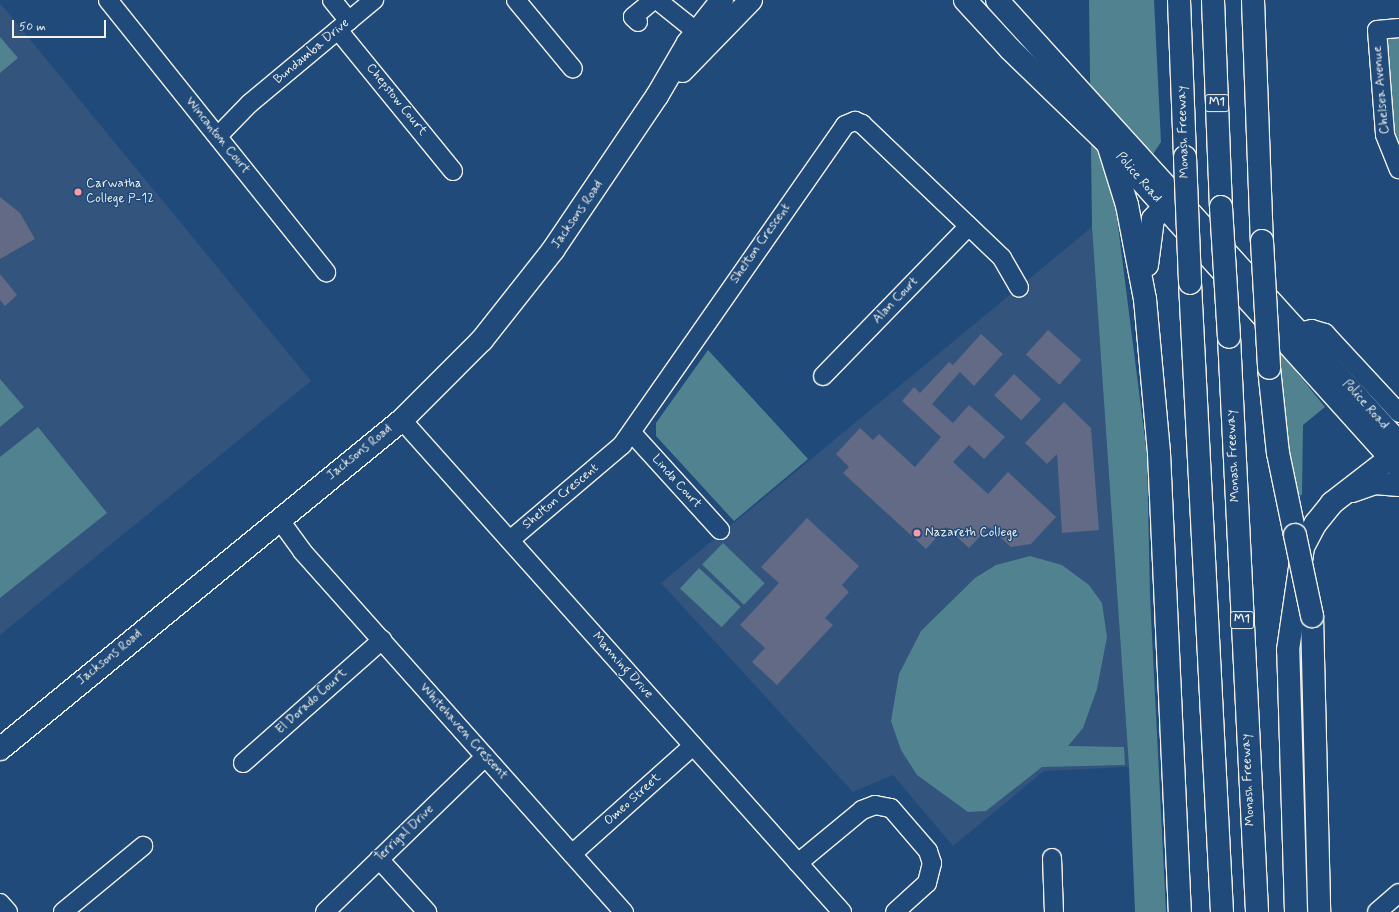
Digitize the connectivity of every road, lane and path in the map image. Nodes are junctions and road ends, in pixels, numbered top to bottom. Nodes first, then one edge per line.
1 (108, 0) edge
2 (332, 0) edge
3 (374, 0) edge
4 (516, 0) edge
5 (653, 0) edge
6 (658, 0) edge
7 (661, 0) edge
8 (722, 0) edge
9 (751, 0) edge
10 (965, 0) edge
11 (1179, 0) edge
12 (1213, 0) edge
13 (1253, 0) edge
14 (1001, 4) edge
15 (638, 22) dead end
16 (344, 25) junction
17 (1399, 28) edge
18 (699, 29) junction
19 (1010, 49) junction
20 (573, 69) dead end
21 (657, 96) junction
22 (214, 131) junction
23 (1108, 144) junction
24 (1399, 169) edge
25 (453, 171) dead end
26 (1170, 201) junction
27 (969, 226) junction
28 (326, 272) dead end
29 (1018, 287) dead end
30 (1145, 299) junction
31 (1298, 332) junction
32 (1304, 362) junction
33 (823, 376) dead end
34 (1399, 413) edge
35 (402, 420) junction
36 (632, 433) junction
37 (1397, 455) edge
38 (1399, 485) edge
39 (1332, 503) junction
40 (276, 522) junction
41 (720, 530) dead end
42 (510, 540) junction
43 (382, 640) junction
44 (693, 746) junction
45 (0, 749) edge
46 (485, 757) junction
47 (243, 763) dead end
48 (1214, 775) junction
49 (143, 846) dead end
50 (572, 854) junction
51 (1052, 858) dead end
52 (379, 859) junction
53 (798, 863) junction
54 (1399, 894) edge
55 (0, 903) edge
56 (8, 912) edge
57 (63, 912) edge
58 (325, 912) edge
59 (427, 912) edge
60 (624, 912) edge
61 (842, 912) edge
62 (895, 912) edge
63 (1054, 912) edge
64 (1180, 912) edge
65 (1211, 912) edge
66 (1222, 912) edge
67 (1257, 912) edge
68 (1296, 912) edge
69 (1319, 912) edge
70 (1377, 912) edge

1 - 22 street, Wincanton Court
2 - 16 street, Chepstow Court
3 - 16 street, Bundamba Drive
4 - 20 street
5 - 15 street
6 - 18 street
7 - 18 street
8 - 18 main road, Jacksons Road
9 - 21 main road, Jacksons Road
10 - 19 main road, Police Road
11 - 48 main road, Monash Freeway, bridge
12 - 67 main road, Monash Freeway / M1, bridge
13 - 69 main road, bridge
14 - 19 main road
14 - 26 main road, Police Road
16 - 22 street, Bundamba Drive
16 - 25 street, Chepstow Court
17 - 24 street, Chelsea Avenue
18 - 21 main road, Jacksons Road
19 - 23 main road, Police Road
21 - 35 main road, Jacksons Road
22 - 28 street, Wincanton Court
23 - 26 main road, Police Road
23 - 30 main road
26 - 30 main road
26 - 31 main road, Police Road
26 - 32 main road, Police Road
27 - 29 street, Shelton Crescent
27 - 33 street, Alan Court
27 - 36 street, Shelton Crescent
30 - 64 main road
31 - 32 street, Police Road
31 - 34 street
31 - 37 main road, Police Road
32 - 37 main road, Police Road
35 - 40 main road, Jacksons Road
35 - 42 street, Manning Drive
36 - 41 street, Linda Court
36 - 42 street, Shelton Crescent
37 - 39 main road
38 - 39 main road
39 - 68 main road
40 - 43 street, Whitehaven Crescent
40 - 45 main road, Jacksons Road
42 - 44 street, Manning Drive
43 - 46 street, Whitehaven Crescent
43 - 47 street, El Dorado Court
44 - 50 street, Omeo Street
44 - 53 street, Manning Drive
46 - 50 street, Whitehaven Crescent
46 - 52 street, Terrigal Drive
48 - 65 main road
48 - 66 main road, Monash Freeway
49 - 57 street
50 - 60 street, Whitehaven Crescent
51 - 63 street
52 - 58 street, Terrigal Drive
52 - 59 street
53 - 61 street, Manning Drive
53 - 62 street
54 - 70 street
55 - 56 street

